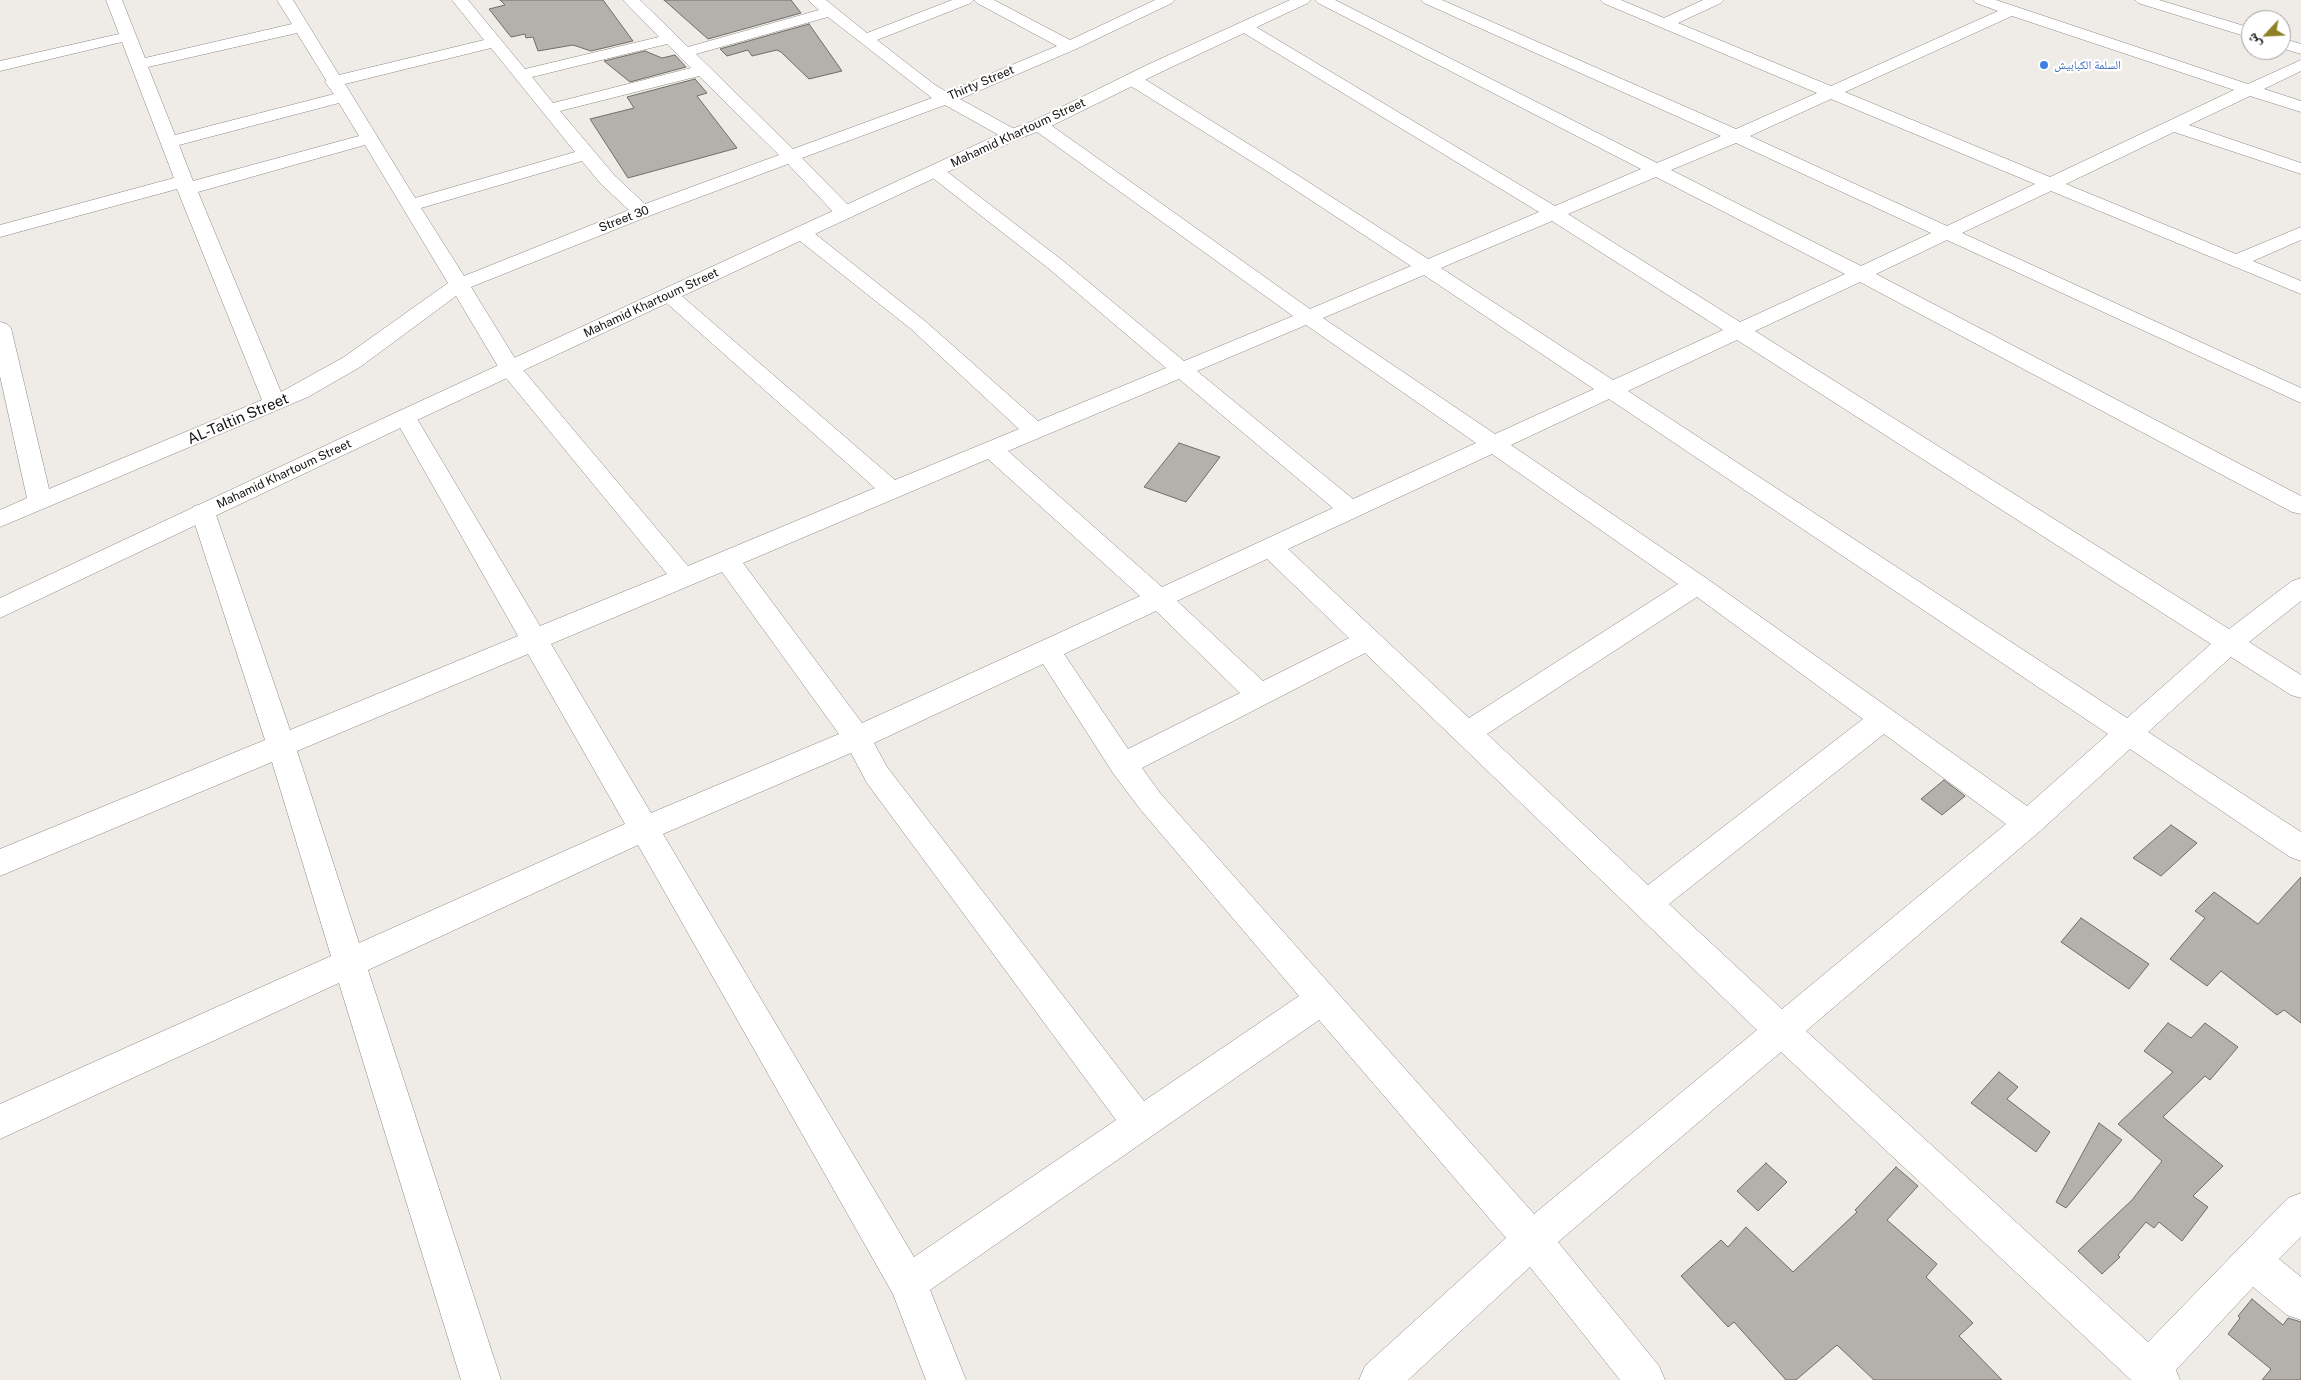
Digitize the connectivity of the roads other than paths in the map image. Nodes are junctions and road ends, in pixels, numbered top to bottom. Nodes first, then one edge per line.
1 (114, 0) edge
2 (285, 0) edge
3 (460, 0) edge
4 (631, 0) edge
5 (816, 0) edge
6 (966, 0) edge
7 (982, 0) edge
8 (1167, 0) edge
9 (1303, 0) edge
10 (1323, 0) edge
11 (1429, 0) edge
12 (1608, 0) edge
13 (1716, 0) edge
14 (2143, 0) edge
15 (1997, 4) edge
16 (830, 12) junction
17 (1666, 23) junction
18 (301, 27) junction
19 (1245, 27) junction
20 (2241, 31) edge
21 (129, 36) junction
22 (670, 39) junction
23 (865, 39) junction
24 (494, 42) junction
25 (1070, 46) junction
26 (683, 53) junction
27 (139, 64) junction
28 (2301, 65) edge
29 (0, 66) edge
30 (701, 70) junction
31 (522, 76) junction
32 (1132, 79) junction
33 (338, 89) junction
34 (2248, 90) junction
35 (1832, 91) junction
36 (945, 99) junction
37 (2301, 107) edge
38 (549, 109) junction
39 (1038, 125) junction
40 (2172, 125) junction
41 (1012, 135) junction
42 (1736, 136) junction
43 (368, 139) junction
44 (168, 142) junction
45 (586, 154) junction
46 (792, 158) junction
47 (1656, 169) junction
48 (2301, 169) edge
49 (935, 171) junction
50 (2051, 183) junction
51 (185, 185) junction
52 (410, 205) junction
53 (642, 212) junction
54 (845, 213) junction
55 (1552, 213) junction
56 (0, 231) edge
57 (802, 233) junction
58 (1945, 233) junction
59 (2301, 233) edge
60 (2237, 262) junction
61 (1426, 267) junction
62 (1859, 273) junction
63 (458, 285) junction
64 (2301, 288) edge
65 (669, 295) junction
66 (1308, 317) junction
67 (0, 328) edge
68 (1737, 331) junction
69 (510, 368) junction
70 (1180, 370) junction
71 (1610, 389) junction
72 (2301, 396) edge
73 (274, 403) junction
74 (405, 417) junction
75 (1034, 430) junction
76 (1492, 444) junction
77 (991, 448) junction
78 (892, 490) junction
79 (40, 502) junction
80 (2301, 506) edge
81 (1350, 510) junction
82 (203, 512) junction
83 (0, 519) edge
84 (1269, 546) junction
85 (727, 560) junction
86 (684, 578) junction
87 (1697, 584) junction
88 (2301, 587) edge
89 (1158, 598) junction
90 (0, 609) edge
91 (536, 640) junction
92 (1368, 640) junction
93 (2230, 642) junction
94 (1047, 649) junction
95 (2301, 688) edge
96 (1260, 695) junction
97 (1884, 718) junction
98 (1467, 733) junction
99 (2128, 733) junction
100 (857, 738) junction
101 (281, 746) junction
102 (1123, 765) junction
103 (2028, 823) junction
104 (644, 829) junction
105 (2301, 848) edge
106 (0, 863) edge
107 (1648, 902) junction
108 (350, 964) junction
109 (1321, 1000) junction
110 (1782, 1031) junction
111 (0, 1122) edge
112 (1139, 1123) junction
113 (2301, 1211) edge
114 (1532, 1240) junction
115 (2251, 1260) junction
116 (908, 1284) junction
117 (2301, 1301) edge
118 (2155, 1375) edge
119 (481, 1380) edge
120 (946, 1380) edge
121 (1379, 1380) edge
122 (1645, 1380) edge

1 - 21 street
2 - 18 street
3 - 24 street
4 - 22 street
5 - 16 street
6 - 23 street
7 - 25 street
8 - 25 street, Thirty Street
9 - 19 street, Mahamid Khartoum Street
10 - 47 street
11 - 42 street
12 - 17 street
13 - 17 street
14 - 20 street
15 - 34 street
15 - 35 street
16 - 23 street
16 - 26 street
17 - 35 street
18 - 27 street
18 - 33 street
19 - 32 street, Mahamid Khartoum Street
19 - 55 street
21 - 27 street
21 - 29 street
22 - 26 street
22 - 31 street
23 - 36 street
24 - 31 street
24 - 33 street
25 - 36 street, Thirty Street
26 - 30 street
27 - 44 street
28 - 34 street
30 - 38 street
30 - 46 street
31 - 38 street
32 - 39 street, Mahamid Khartoum Street
32 - 61 street
33 - 43 street
33 - 44 street
34 - 37 street
34 - 40 street
35 - 42 street
35 - 50 street
36 - 41 street
36 - 46 street, Thirty Street
38 - 45 street
39 - 41 street, Mahamid Khartoum Street
39 - 66 street
40 - 48 street
40 - 50 street
41 - 49 street, Mahamid Khartoum Street
42 - 47 street
42 - 58 street
43 - 51 street
43 - 52 street
44 - 51 street
45 - 52 street
45 - 53 street
46 - 53 street, Street 30
46 - 54 street
47 - 55 street
47 - 62 street
49 - 54 street, Mahamid Khartoum Street
49 - 70 street
50 - 58 street
50 - 60 street
51 - 56 street
51 - 73 street
52 - 63 street
53 - 63 street, Street 30
54 - 57 street, Mahamid Khartoum Street
55 - 61 street
55 - 68 street
57 - 65 street, Mahamid Khartoum Street
57 - 75 street
58 - 62 street
58 - 72 street
59 - 60 street
60 - 64 street
61 - 66 street
61 - 71 street
62 - 68 street
62 - 80 street
63 - 69 street
63 - 73 street, AL-Taltin Street
65 - 69 street, Mahamid Khartoum Street
65 - 78 street
66 - 70 street
66 - 76 street
67 - 79 street
68 - 71 street
68 - 93 street
69 - 74 street, Mahamid Khartoum Street
69 - 86 street
70 - 75 street
70 - 81 street
71 - 76 street
71 - 99 street
73 - 79 street, AL-Taltin Street
74 - 82 street, Mahamid Khartoum Street
74 - 91 street
75 - 77 street
76 - 81 street
76 - 87 street
77 - 78 street
77 - 89 street
78 - 85 street
79 - 83 street, AL-Taltin Street
81 - 84 street
82 - 90 street, Mahamid Khartoum Street
82 - 101 street
84 - 89 street
84 - 92 street
85 - 86 street
85 - 100 street
86 - 91 street
87 - 97 street
87 - 98 street
88 - 93 street
89 - 94 street
89 - 96 street
91 - 101 street
91 - 104 street
92 - 96 street
92 - 98 street
93 - 95 street
93 - 99 street
94 - 100 street
94 - 102 street
96 - 102 street
97 - 103 street
97 - 107 street
98 - 107 street
99 - 103 street
99 - 105 street
100 - 104 street
100 - 112 street
101 - 106 street
101 - 108 street
102 - 109 street
103 - 110 street
104 - 108 street
104 - 116 street
107 - 110 street
108 - 111 street
108 - 119 street
109 - 112 street
109 - 114 street
110 - 114 street
110 - 118 street
112 - 116 street
113 - 115 street
114 - 121 street
114 - 122 street
115 - 117 street
115 - 118 street
116 - 120 street

